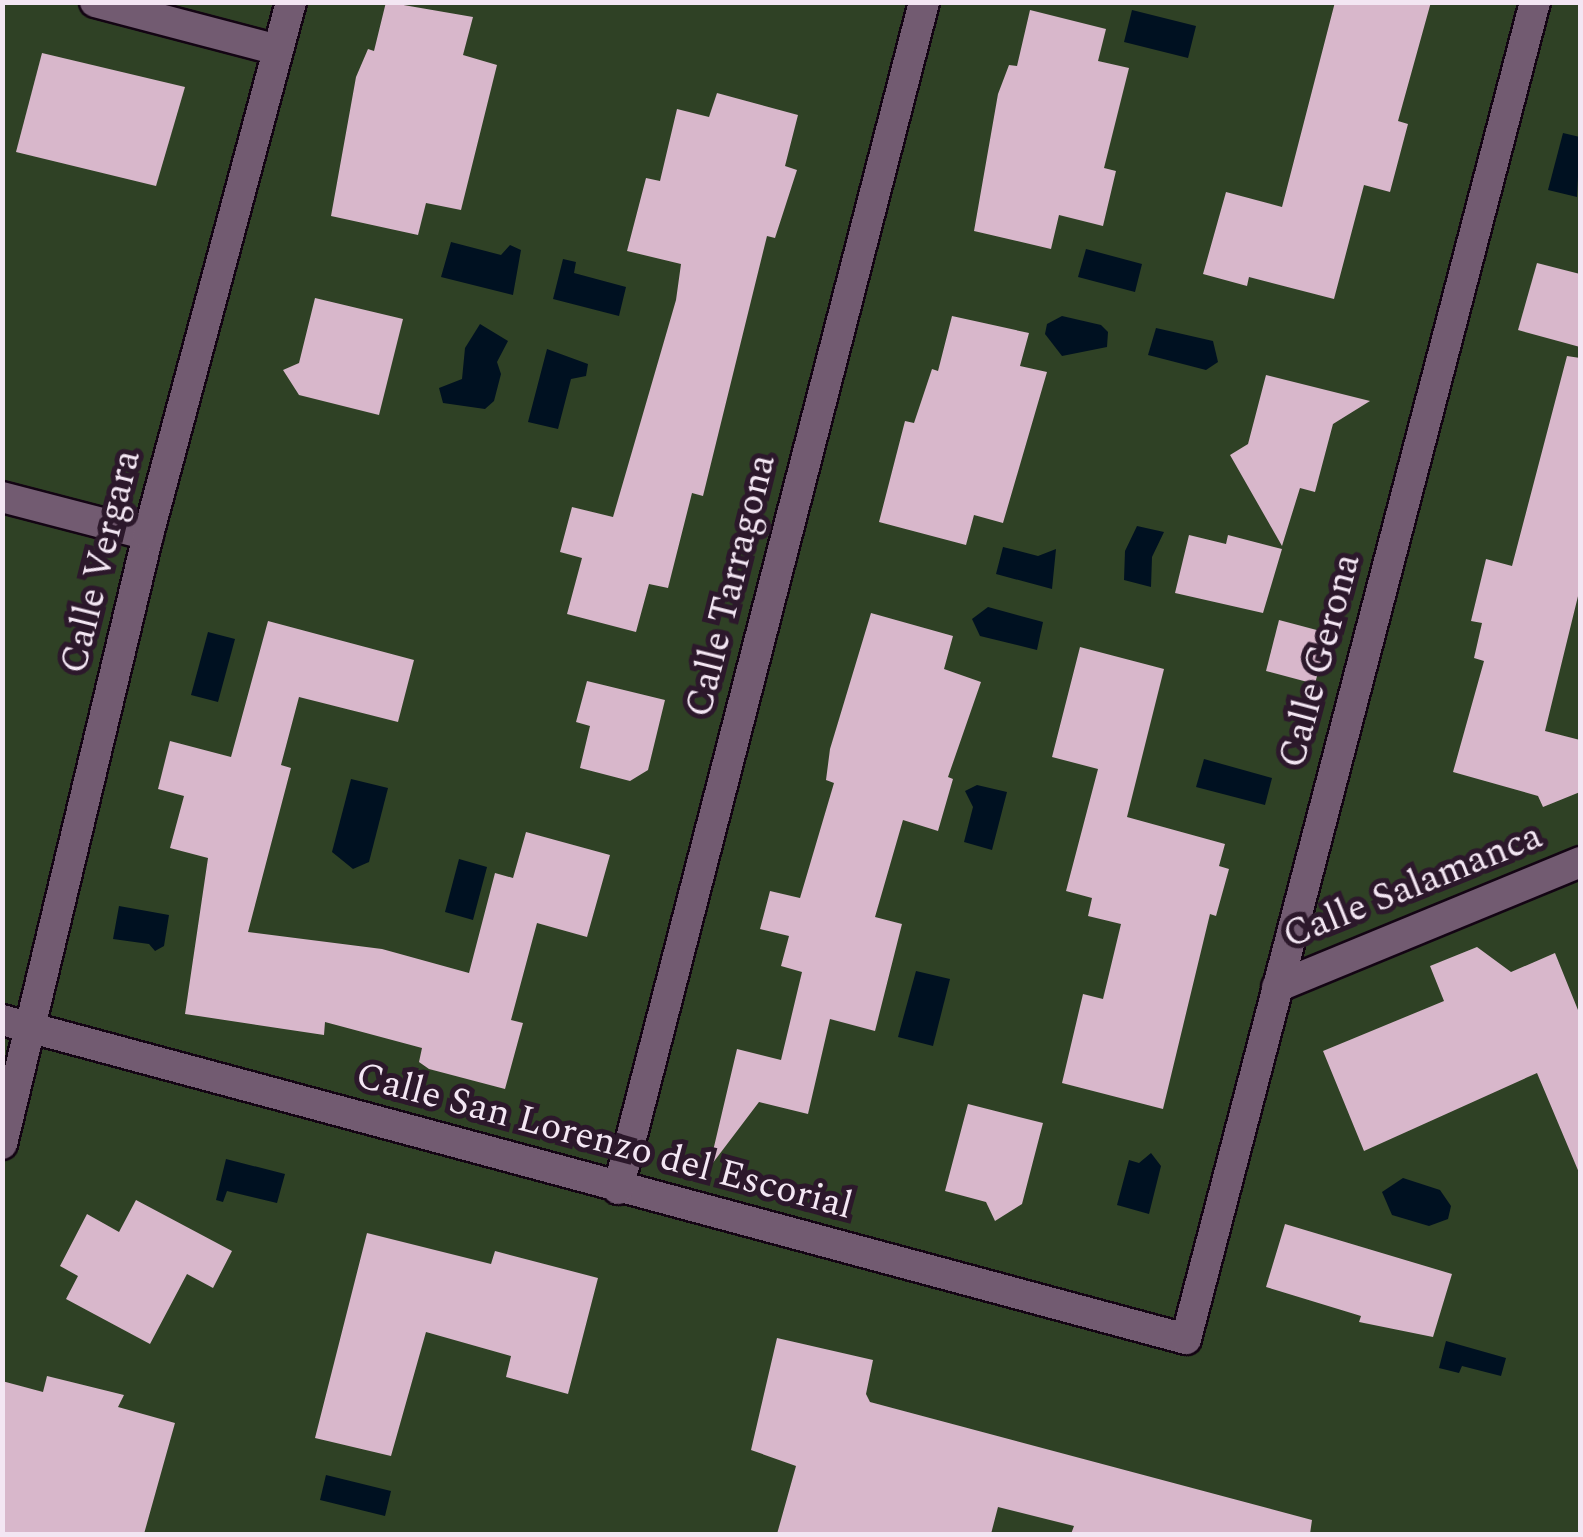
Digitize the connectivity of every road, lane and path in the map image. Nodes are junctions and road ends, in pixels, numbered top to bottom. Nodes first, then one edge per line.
1 (95, 2) edge
2 (291, 2) edge
3 (924, 2) edge
4 (1535, 2) edge
5 (278, 50) junction
6 (2, 496) edge
7 (148, 534) junction
8 (1580, 862) edge
9 (1276, 987) junction
10 (2, 1020) edge
11 (33, 1028) junction
12 (2, 1144) edge
13 (618, 1189) junction
14 (1186, 1340) joint

1 - 5 street
2 - 5 street, Calle Vergara
3 - 13 street, Calle Tarragona
4 - 9 street, Calle Gerona
5 - 7 street, Calle Vergara
6 - 7 street
7 - 11 street, Calle Vergara
8 - 9 street, Calle Salamanca
9 - 14 street, Calle Gerona
10 - 11 street, Calle San Lorenzo del Escorial
11 - 12 street, Calle Vergara
11 - 13 street, Calle San Lorenzo del Escorial
13 - 14 street, Calle San Lorenzo del Escorial

